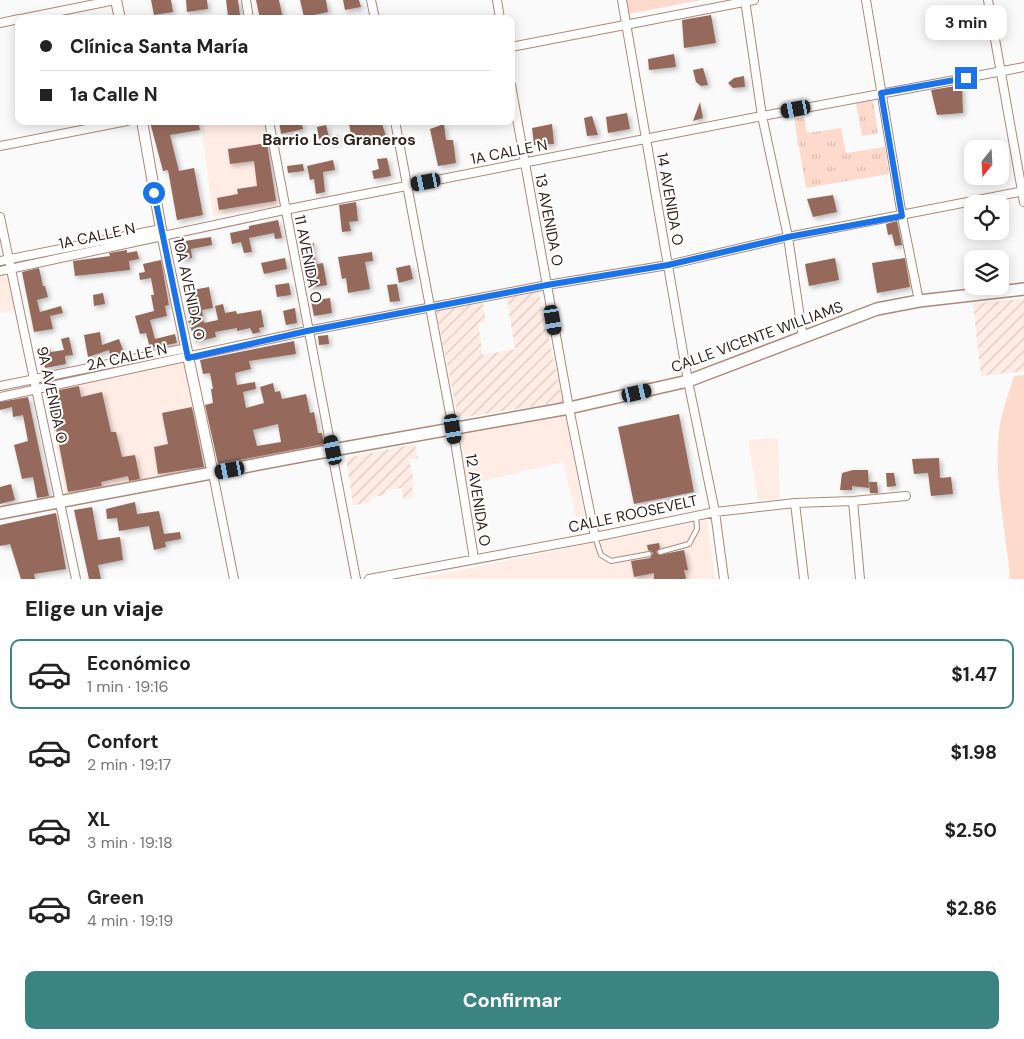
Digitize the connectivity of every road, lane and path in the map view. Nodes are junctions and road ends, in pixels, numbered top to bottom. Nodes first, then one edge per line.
1 (115, 0) edge
2 (246, 0) edge
3 (371, 0) edge
4 (498, 0) edge
5 (622, 0) edge
6 (748, 0) edge
7 (866, 0) edge
8 (988, 0) edge
9 (40, 15) edge
10 (119, 15) edge
11 (248, 15) edge
12 (374, 15) edge
13 (500, 15) edge
14 (15, 20) edge
15 (0, 23) edge
16 (627, 25) junction
17 (515, 46) edge
18 (1024, 67) edge
19 (999, 72) junction
20 (881, 93) junction
21 (515, 109) edge
22 (762, 116) junction
23 (107, 125) edge
24 (143, 125) edge
25 (270, 125) edge
26 (396, 125) edge
27 (645, 139) junction
28 (0, 146) edge
29 (524, 163) junction
30 (407, 186) junction
31 (1023, 191) edge
32 (1024, 202) edge
33 (284, 210) junction
34 (902, 216) junction
35 (0, 217) edge
36 (162, 233) junction
37 (788, 237) junction
38 (10, 260) junction
39 (0, 261) edge
40 (668, 265) junction
41 (12, 268) junction
42 (0, 271) edge
43 (547, 285) junction
44 (1024, 289) edge
45 (920, 301) junction
46 (429, 307) junction
47 (307, 331) junction
48 (803, 338) junction
49 (187, 353) junction
50 (35, 379) junction
51 (688, 381) junction
52 (0, 386) edge
53 (38, 390) junction
54 (0, 397) edge
55 (569, 408) junction
56 (453, 429) junction
57 (333, 450) junction
58 (213, 474) junction
59 (906, 496) dead end
60 (853, 501) junction
61 (60, 502) junction
62 (796, 503) junction
63 (715, 512) junction
64 (0, 513) edge
65 (696, 516) junction
66 (596, 537) junction
67 (660, 552) dead end
68 (649, 554) dead end
69 (474, 559) junction
70 (76, 579) edge
71 (234, 579) edge
72 (356, 579) edge
73 (369, 579) edge
74 (724, 579) edge
75 (804, 579) edge
76 (860, 579) edge

1 - 9 street
1 - 10 street
2 - 11 street
3 - 12 street
4 - 13 street
5 - 16 street, 14 AVENIDA O
6 - 16 street
6 - 22 street
7 - 20 street
8 - 19 street
14 - 15 street
16 - 17 street
16 - 27 street, 14 AVENIDA O
18 - 19 street, 1A CALLE N
19 - 20 street, 1A CALLE N
19 - 31 street
20 - 22 street, 1A CALLE N
20 - 34 street
21 - 29 street, 13 AVENIDA O
22 - 27 street, 1A CALLE N
22 - 37 street
23 - 28 street
24 - 36 street, 10A AVENIDA O
25 - 33 street, 11 AVENIDA O
26 - 30 street, 12 AVENIDA O
27 - 29 street, 1A CALLE N
27 - 40 street, 14 AVENIDA O
29 - 30 street, 1A CALLE N
29 - 43 street, 13 AVENIDA O
30 - 33 street, 1A CALLE N
30 - 46 street, 12 AVENIDA O
31 - 32 street
31 - 34 street, 2A CALLE N
33 - 36 street, 1A CALLE N
33 - 47 street, 11 AVENIDA O
34 - 37 street, 2A CALLE N
34 - 45 street
35 - 38 street, 9A AVENIDA O
36 - 38 street, 1A CALLE N
36 - 41 street, 1A CALLE N
36 - 49 street, 10A AVENIDA O
37 - 40 street, 2A CALLE N
37 - 48 street
38 - 39 street, 1A CALLE N
38 - 41 street, 9A AVENIDA O
40 - 43 street, 2A CALLE N
40 - 51 street, 14 AVENIDA O
41 - 42 street, 1A CALLE N
41 - 50 street, 9A AVENIDA O
43 - 46 street, 2A CALLE N
43 - 55 street, 13 AVENIDA O
44 - 45 main road, CALLE VICENTE WILLIAMS
45 - 48 main road, CALLE VICENTE WILLIAMS
46 - 47 street, 2A CALLE N
46 - 56 street, 12 AVENIDA O
47 - 49 street, 2A CALLE N
47 - 57 street, 11 AVENIDA O
48 - 51 main road, CALLE VICENTE WILLIAMS
49 - 50 street, 2A CALLE N
49 - 53 street, 2A CALLE N
49 - 58 street, 10A AVENIDA O
50 - 52 street, 2A CALLE N
50 - 53 street, 9A AVENIDA O
51 - 55 main road, CALLE VICENTE WILLIAMS
51 - 63 street, 14 AVENIDA O
53 - 54 street, 2A CALLE N
53 - 61 street, 9A AVENIDA O
55 - 56 main road, CALLE VICENTE WILLIAMS
55 - 66 street, 13 AVENIDA O
56 - 57 main road, CALLE VICENTE WILLIAMS
56 - 69 street, 12 AVENIDA O
57 - 58 main road, CALLE VICENTE WILLIAMS
57 - 72 street, 11 AVENIDA O
58 - 61 main road, CALLE VICENTE WILLIAMS
58 - 71 street, 10A AVENIDA O
59 - 60 street, CALLE ROOSEVELT
60 - 62 street, CALLE ROOSEVELT
60 - 76 street
61 - 64 main road, CALLE VICENTE WILLIAMS
61 - 70 street, 9A AVENIDA O
62 - 63 street, CALLE ROOSEVELT
62 - 75 street
63 - 65 street, CALLE ROOSEVELT
63 - 74 street, 14 AVENIDA O
65 - 66 street, CALLE ROOSEVELT
65 - 67 lane
66 - 68 lane
66 - 69 street, CALLE ROOSEVELT
69 - 73 street, CALLE ROOSEVELT

